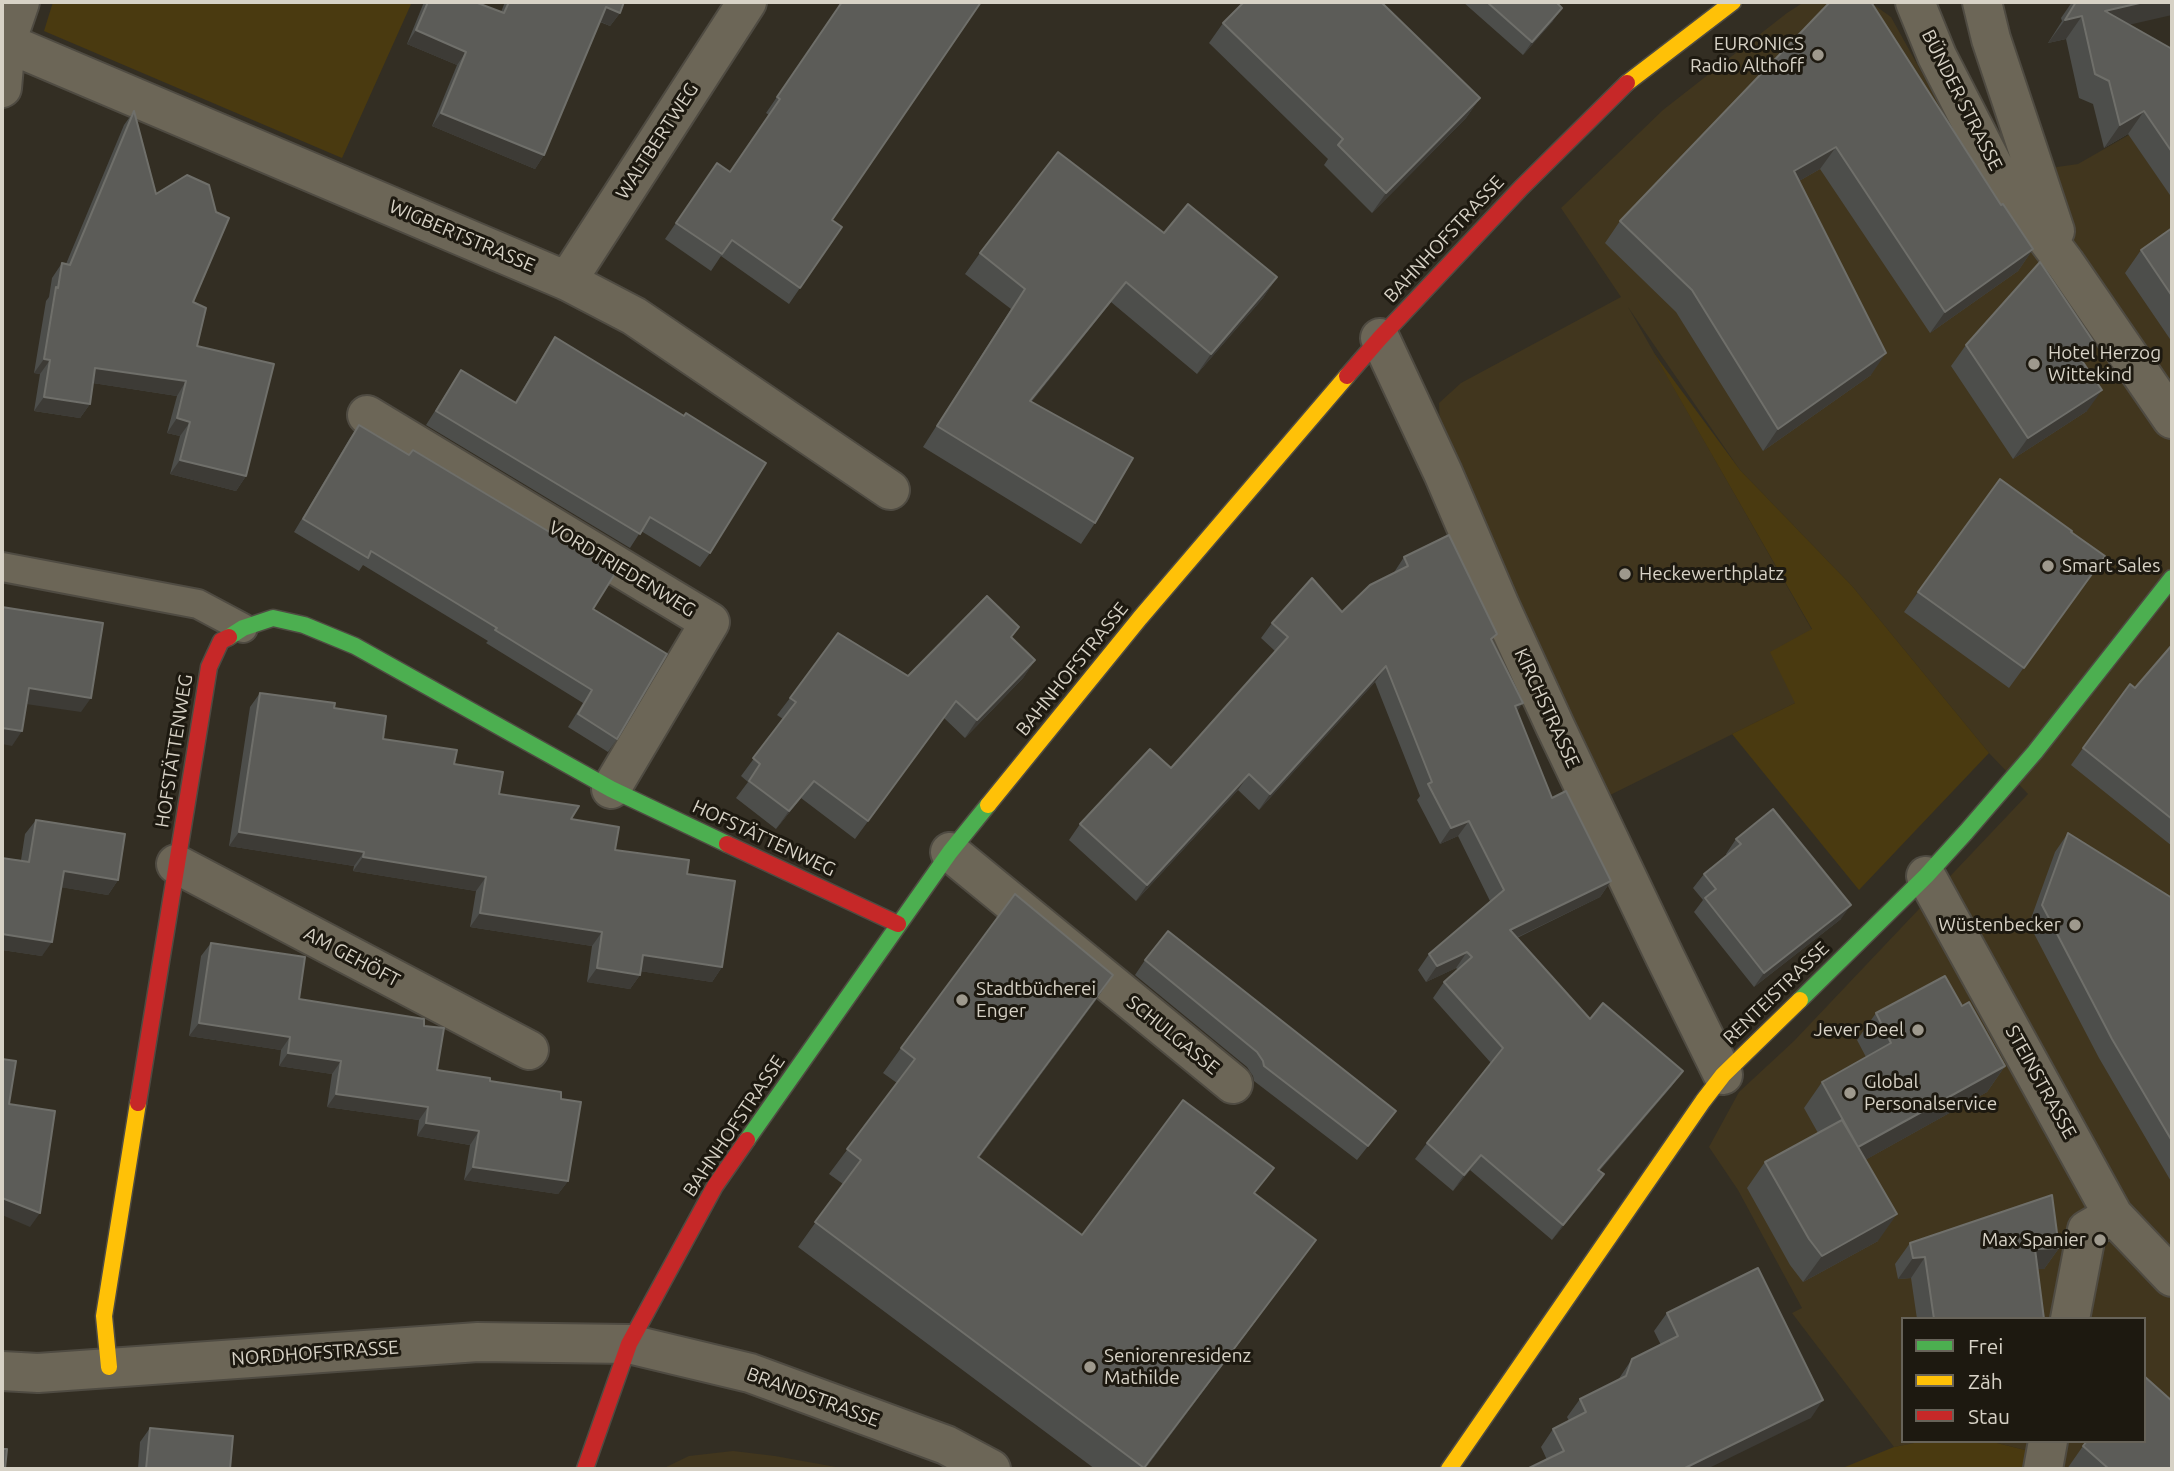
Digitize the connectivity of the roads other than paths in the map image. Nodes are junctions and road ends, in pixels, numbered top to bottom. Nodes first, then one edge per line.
1 (20, 2) edge
2 (747, 2) edge
3 (1733, 2) edge
4 (1914, 2) edge
5 (1982, 2) edge
6 (4, 42) edge
7 (2, 88) edge
8 (2065, 263) junction
9 (567, 281) junction
10 (1380, 338) junction
11 (367, 415) dead end
12 (2172, 419) edge
13 (890, 490) dead end
14 (2, 567) edge
15 (2172, 578) edge
16 (243, 628) junction
17 (611, 789) junction
18 (950, 852) junction
19 (176, 864) junction
20 (1926, 876) junction
21 (898, 925) junction
22 (529, 1050) dead end
23 (1723, 1074) junction
24 (1233, 1084) dead end
25 (2113, 1215) junction
26 (2172, 1277) edge
27 (2070, 1317) edge
28 (629, 1344) junction
29 (109, 1367) junction
30 (2, 1371) edge
31 (585, 1469) edge
32 (991, 1469) edge
33 (1450, 1469) edge

1 - 6 street
2 - 9 street, WALTBERTWEG
3 - 10 street, BAHNHOFSTRASSE
4 - 8 street, BÜNDER STRASSE
5 - 8 street, BÜNDER STRASSE
6 - 7 street
6 - 9 street, WIGBERTSTRASSE
8 - 12 street, BÜNDER STRASSE
9 - 13 street, WIGBERTSTRASSE
10 - 18 street, BAHNHOFSTRASSE
10 - 23 street, KIRCHSTRASSE
11 - 17 street, VORDTRIEDENWEG
14 - 16 lane
15 - 20 street, RENTEISTRASSE
16 - 17 street, HOFSTÄTTENWEG
16 - 19 street, HOFSTÄTTENWEG
17 - 21 street, HOFSTÄTTENWEG
18 - 21 street, BAHNHOFSTRASSE
18 - 24 street, SCHULGASSE
19 - 22 street, AM GEHÖFT
19 - 29 street, HOFSTÄTTENWEG
20 - 23 street, RENTEISTRASSE
20 - 25 street, STEINSTRASSE
21 - 28 street, BAHNHOFSTRASSE
23 - 33 street, RENTEISTRASSE
25 - 26 street, STEINSTRASSE
25 - 27 street
28 - 29 street, NORDHOFSTRASSE
28 - 31 street, BAHNHOFSTRASSE
28 - 32 street, BRANDSTRASSE
29 - 30 street, NORDHOFSTRASSE

